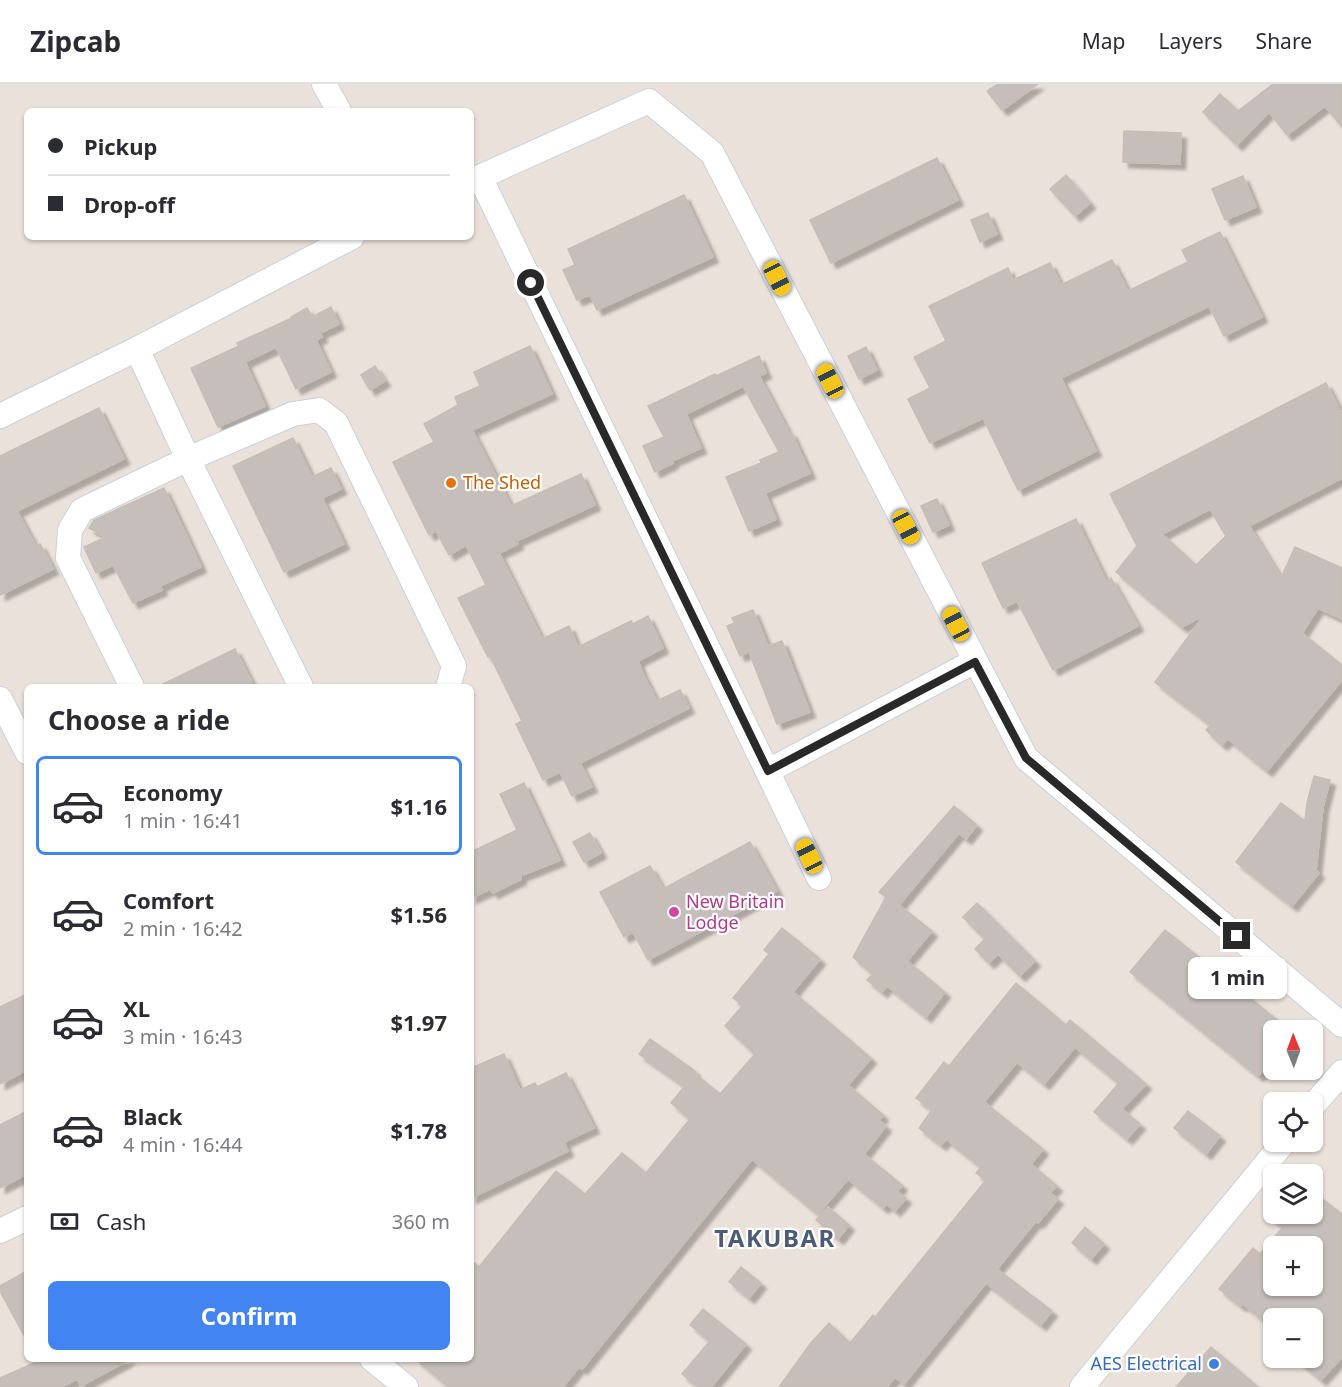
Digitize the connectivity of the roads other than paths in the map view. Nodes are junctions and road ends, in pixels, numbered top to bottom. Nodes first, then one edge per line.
1 (324, 84) edge
2 (337, 108) edge
3 (475, 179) edge
4 (346, 240) edge
5 (137, 349) junction
6 (0, 416) edge
7 (188, 459) junction
8 (975, 662) junction
9 (131, 684) edge
10 (300, 684) edge
11 (449, 684) edge
12 (0, 699) edge
13 (24, 746) edge
14 (768, 771) junction
15 (819, 878) dead end
16 (1342, 1025) edge
17 (1342, 1072) edge
18 (1323, 1094) edge
19 (1276, 1152) edge
20 (24, 1219) edge
21 (0, 1231) edge
22 (376, 1362) edge
23 (406, 1387) edge
24 (1082, 1387) edge

1 - 2 street
3 - 8 street
3 - 14 street
4 - 5 street
5 - 6 street
5 - 7 street
7 - 9 street
7 - 10 street
7 - 11 street
8 - 14 street
8 - 16 street
12 - 13 street
14 - 15 street
17 - 18 street
19 - 24 street
20 - 21 street
22 - 23 street

